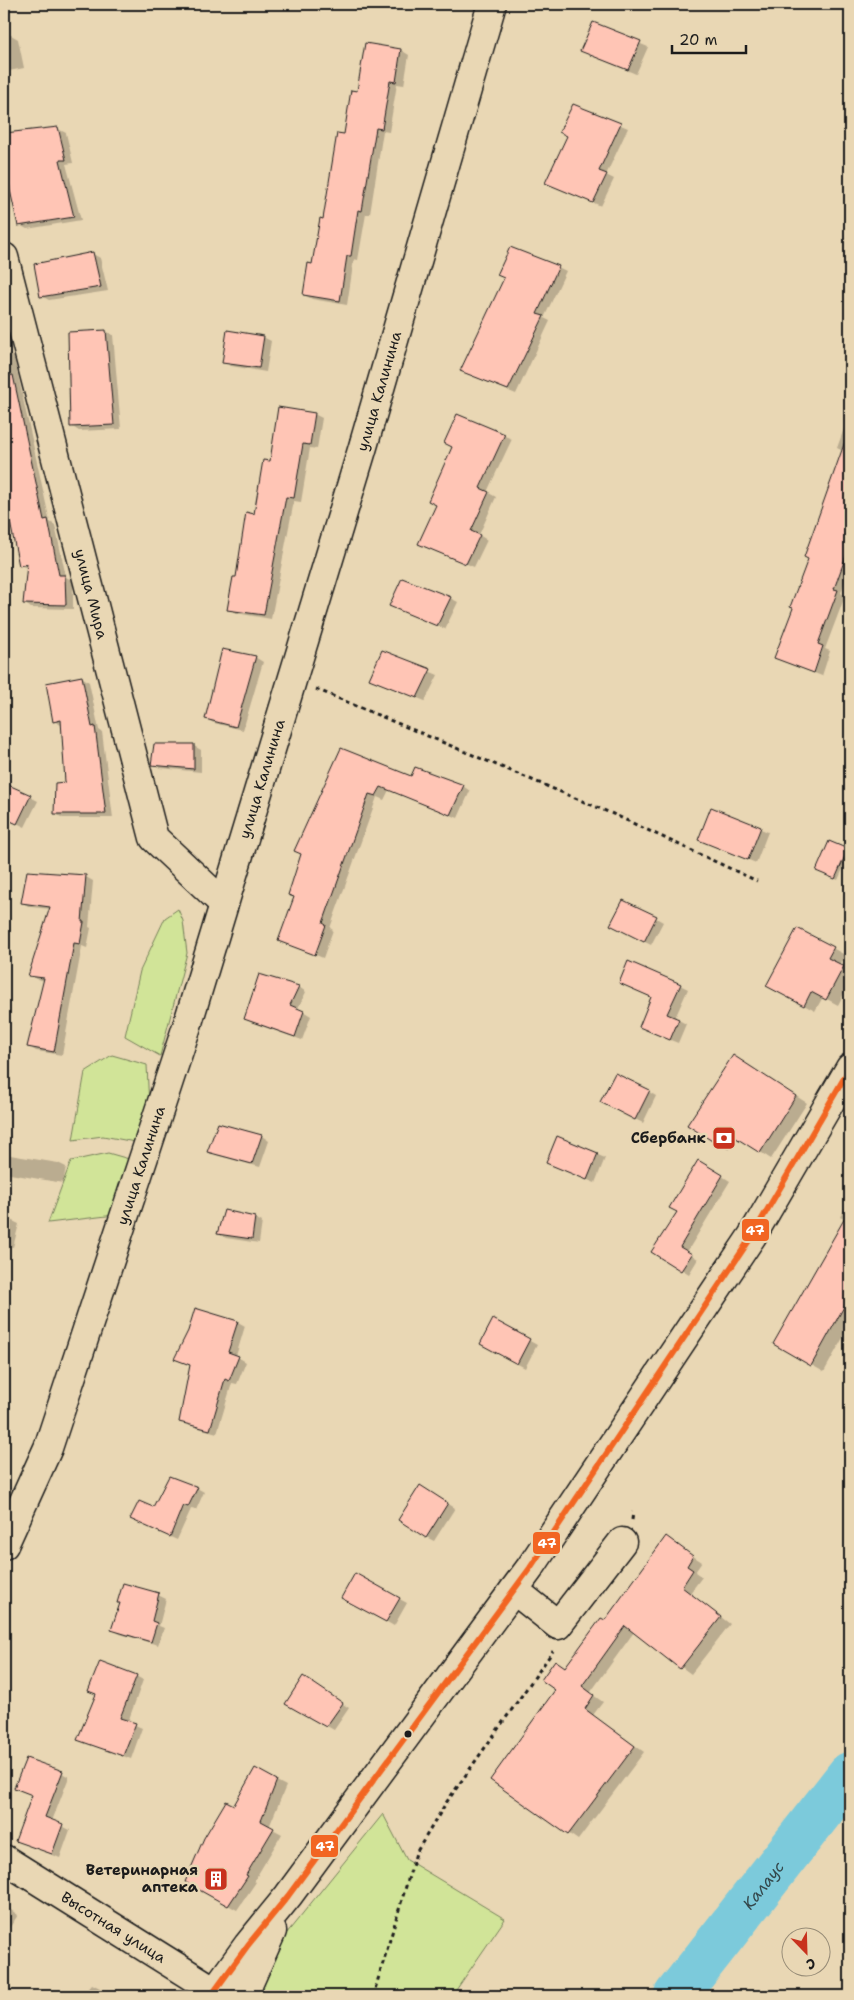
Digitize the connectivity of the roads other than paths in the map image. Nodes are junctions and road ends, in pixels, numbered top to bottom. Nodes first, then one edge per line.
1 (492, 4) edge
2 (4, 257) edge
3 (224, 904) junction
4 (850, 1068) edge
5 (627, 1535) road end
6 (4, 1546) edge
7 (514, 1590) junction
8 (4, 1859) edge
9 (288, 1896) junction
10 (219, 1995) edge
11 (243, 1996) edge

1 - 3 street, улица Калинина
2 - 3 street, улица Мира
3 - 6 street, улица Калинина
4 - 7 street
5 - 7 street
7 - 9 street
8 - 10 street, Высотная улица
9 - 10 street
9 - 11 street

